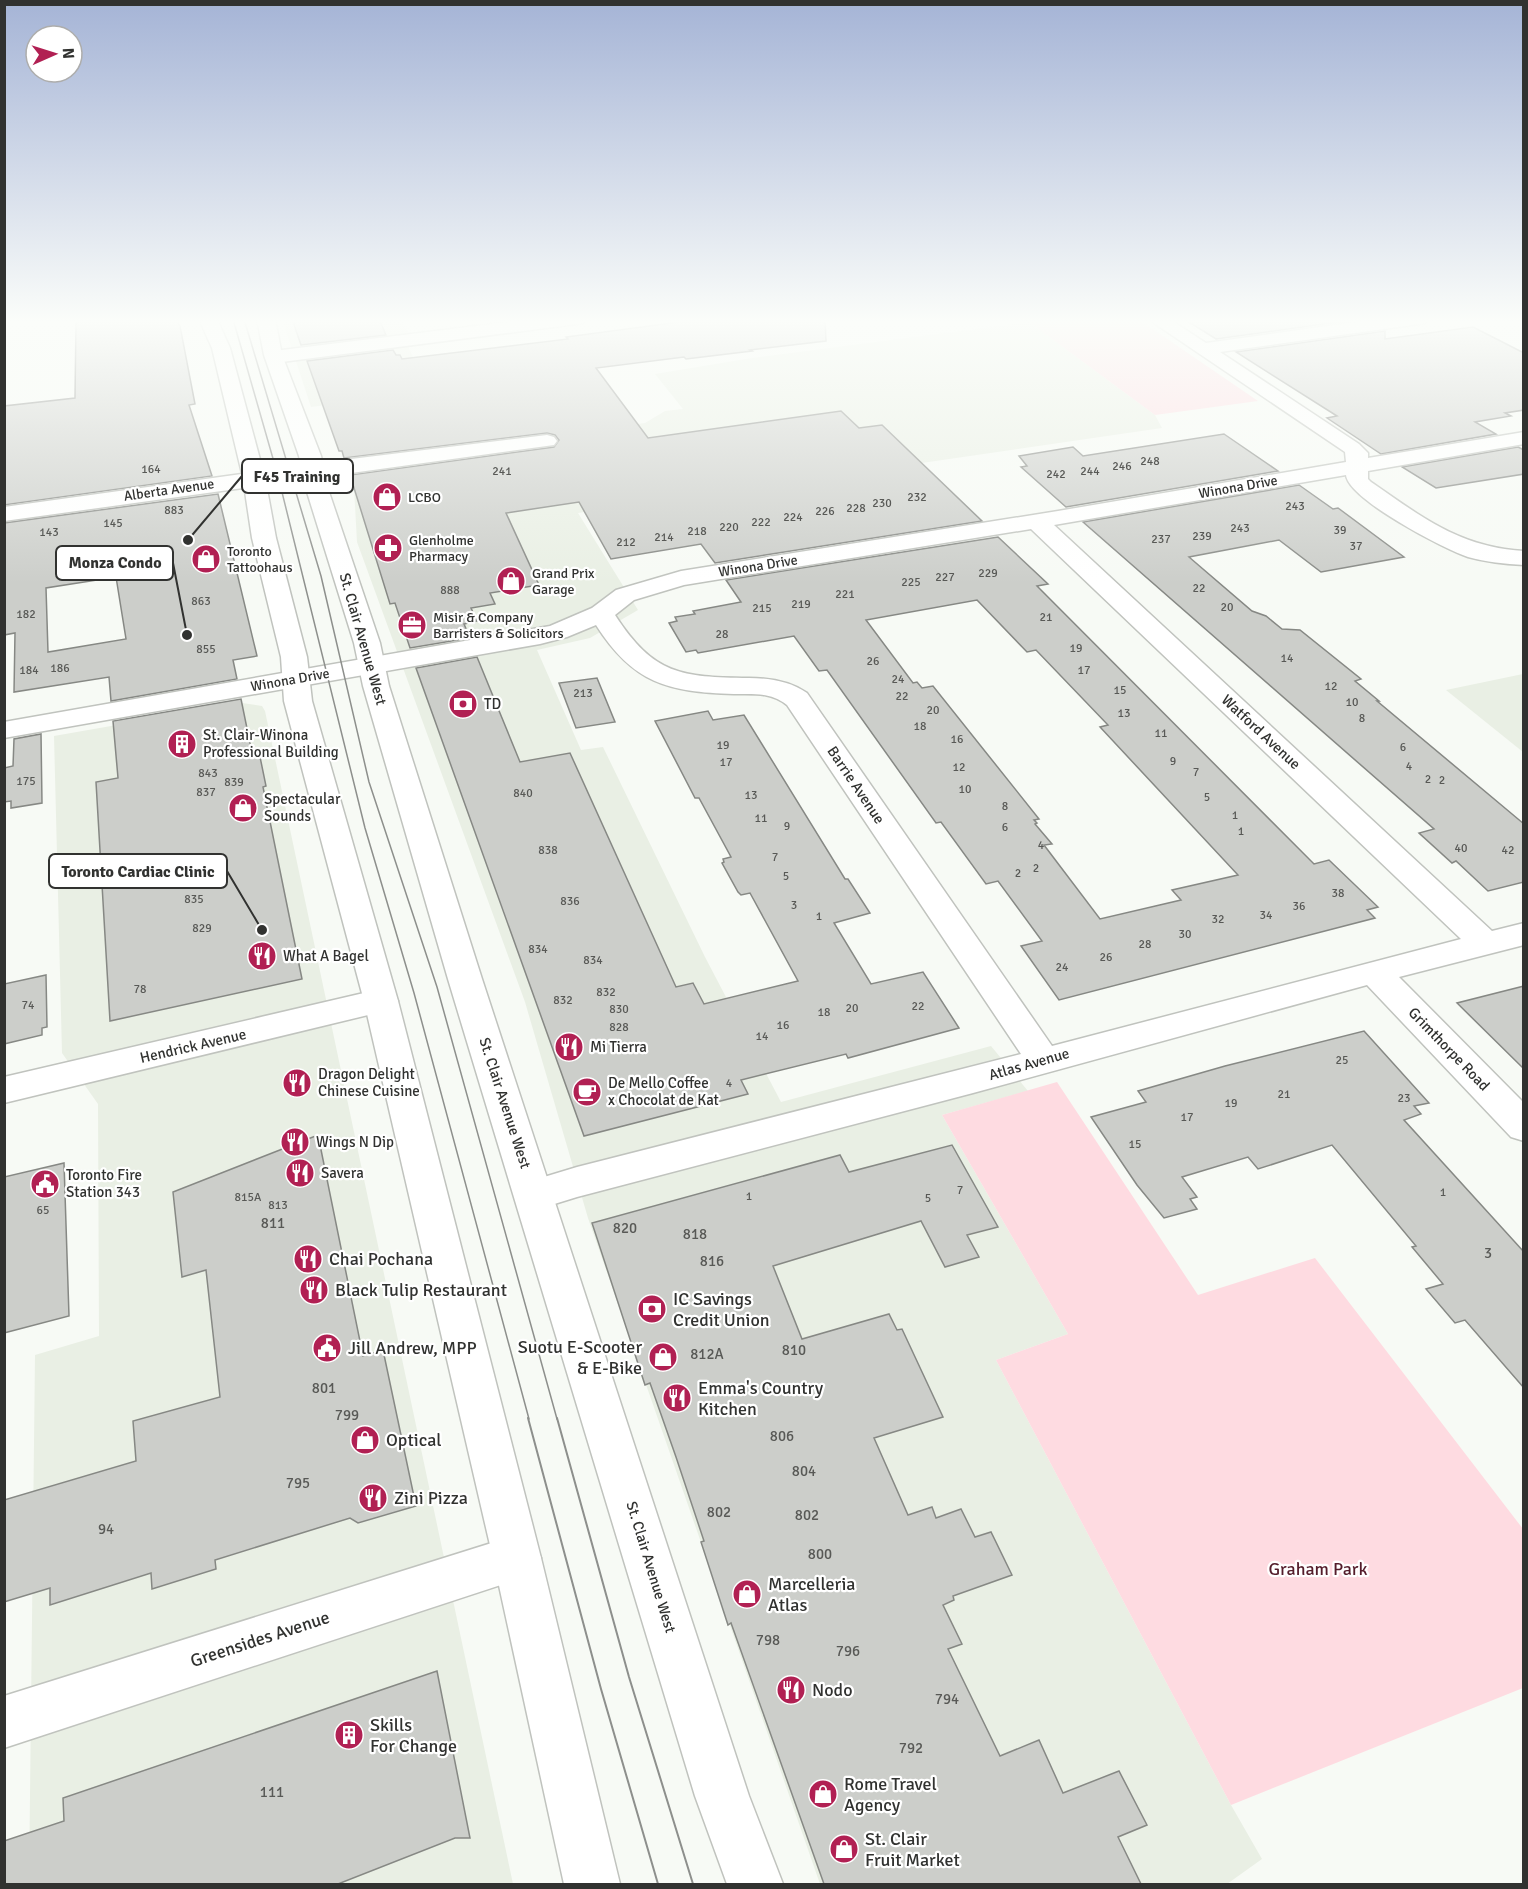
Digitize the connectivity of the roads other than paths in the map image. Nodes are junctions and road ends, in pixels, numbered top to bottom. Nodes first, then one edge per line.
1 (236, 407) edge
2 (292, 407) edge
3 (1290, 407) edge
4 (1524, 438) edge
5 (547, 441) dead end
6 (1358, 466) junction
7 (314, 472) junction
8 (254, 478) junction
9 (4, 514) edge
10 (1036, 521) junction
11 (1524, 558) edge
12 (601, 613) junction
13 (372, 665) junction
14 (295, 679) junction
15 (4, 730) edge
16 (1524, 934) edge
17 (1486, 944) junction
18 (1374, 972) junction
19 (381, 1002) junction
20 (1043, 1060) junction
21 (4, 1090) edge
22 (1524, 1127) edge
23 (535, 1195) junction
24 (517, 1558) junction
25 (4, 1722) edge
26 (592, 1884) edge
27 (755, 1884) edge

1 - 8 street
2 - 7 street, St. Clair Avenue West
3 - 6 street
4 - 6 street, Winona Drive
5 - 7 street, Alberta Avenue
6 - 10 street, Winona Drive
6 - 11 street
7 - 8 street, Alberta Avenue
7 - 13 street, St. Clair Avenue West
8 - 9 street, Alberta Avenue
8 - 14 street
10 - 12 street, Winona Drive
10 - 17 street, Watford Avenue
12 - 13 street, Winona Drive
12 - 20 street, Barrie Avenue
13 - 14 street, Winona Drive
13 - 23 street, St. Clair Avenue West
14 - 15 street, Winona Drive
14 - 19 street
16 - 17 street, Atlas Avenue
17 - 18 street, Atlas Avenue
18 - 20 street, Atlas Avenue
18 - 22 street, Grimthorpe Road
19 - 21 street, Hendrick Avenue
19 - 24 street
20 - 23 street, Atlas Avenue
23 - 27 street, St. Clair Avenue West
24 - 25 street, Greensides Avenue
24 - 26 street

